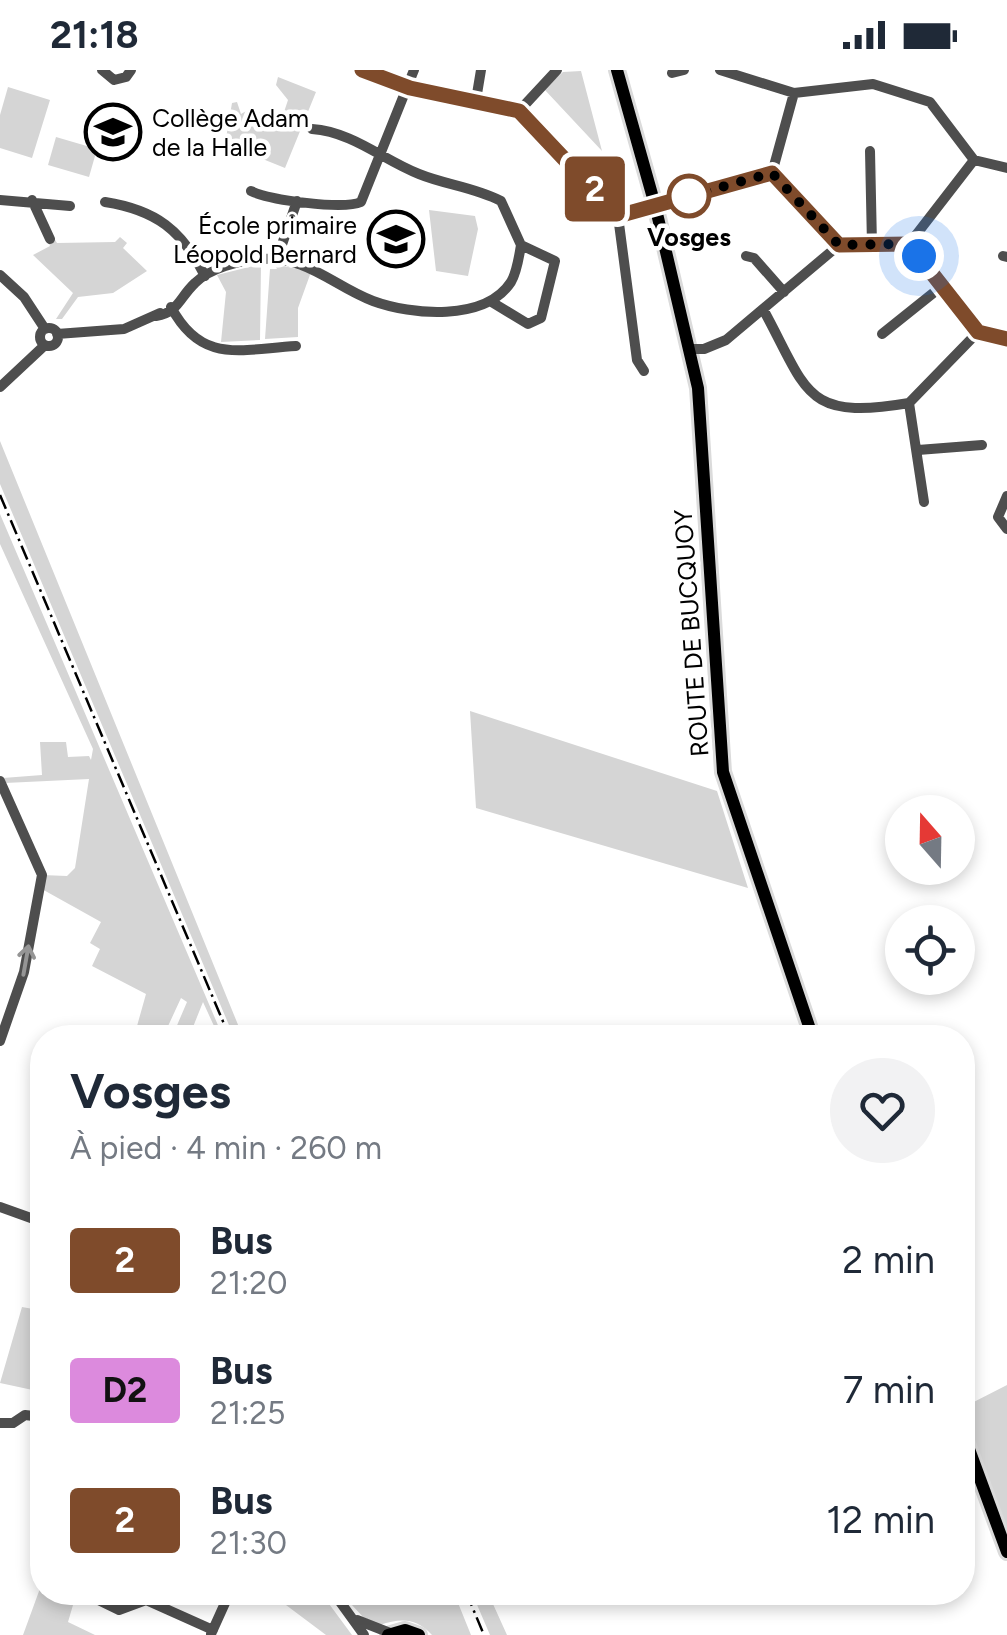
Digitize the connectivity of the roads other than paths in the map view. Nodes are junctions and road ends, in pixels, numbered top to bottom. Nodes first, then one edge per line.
1 (102, 70) edge
2 (131, 70) edge
3 (362, 70) edge
4 (481, 70) edge
5 (557, 70) edge
6 (617, 70) edge
7 (720, 70) edge
8 (413, 73) edge
9 (408, 92) junction
10 (794, 93) junction
11 (476, 100) junction
12 (519, 111) junction
13 (312, 130) dead end
14 (383, 152) junction
15 (870, 152) dead end
16 (974, 160) junction
17 (1007, 168) edge
18 (772, 173) junction
19 (251, 191) dead end
20 (0, 200) edge
21 (32, 200) junction
22 (297, 201) junction
23 (105, 202) dead end
24 (655, 205) junction
25 (70, 206) dead end
26 (618, 216) junction
27 (50, 239) dead end
28 (909, 244) junction
29 (521, 245) junction
30 (839, 245) junction
31 (872, 245) junction
32 (746, 256) dead end
33 (277, 258) junction
34 (0, 276) edge
35 (205, 276) junction
36 (942, 286) junction
37 (784, 292) junction
38 (490, 300) junction
39 (763, 309) junction
40 (175, 312) junction
41 (51, 331) junction
42 (978, 332) junction
43 (882, 334) dead end
44 (1007, 340) edge
45 (296, 346) dead end
46 (690, 349) junction
47 (644, 371) dead end
48 (0, 388) edge
49 (909, 403) junction
50 (982, 445) dead end
51 (918, 450) junction
52 (1007, 496) edge
53 (924, 502) dead end
54 (1007, 529) edge
55 (0, 781) edge
56 (809, 1025) edge
57 (0, 1041) edge
58 (0, 1207) edge
59 (30, 1218) edge
60 (30, 1416) edge
61 (0, 1423) edge
62 (975, 1465) edge
63 (1007, 1552) edge
64 (108, 1605) edge
65 (133, 1605) edge
66 (156, 1605) edge
67 (224, 1605) edge
68 (343, 1605) edge
69 (352, 1617) junction
70 (212, 1632) edge
71 (389, 1634) edge
72 (364, 1635) edge
73 (419, 1635) edge

1 - 2 street
3 - 9 street
4 - 11 street
5 - 12 street
6 - 24 main road, ROUTE DE BUCQUOY
7 - 10 street
8 - 9 street
9 - 11 street
9 - 14 street
10 - 16 street
10 - 18 street
11 - 12 street
12 - 26 street
13 - 14 street
14 - 22 street
14 - 29 street
15 - 31 street
16 - 17 street
16 - 28 street
18 - 24 street
18 - 30 street
19 - 22 street
20 - 21 street
21 - 25 street
21 - 27 street
22 - 33 street
23 - 35 street
24 - 26 street
24 - 46 main road, ROUTE DE BUCQUOY
26 - 47 street
28 - 31 street
28 - 36 street
29 - 38 street
29 - 38 street
30 - 31 street
30 - 37 street
32 - 37 street
33 - 35 street
33 - 38 street
34 - 41 street
35 - 40 street
36 - 42 street
36 - 43 street
37 - 39 street
39 - 46 street
39 - 49 street
40 - 41 street
40 - 45 street
41 - 48 street
42 - 44 street
42 - 49 street
46 - 56 main road, ROUTE DE BUCQUOY
49 - 51 street
50 - 51 street
51 - 53 street
52 - 54 street
57 -> 55 street
58 - 59 street
60 - 61 street
62 - 63 main road
64 - 65 street
66 - 70 street
67 - 70 street
68 - 69 street
69 - 71 street
69 - 72 street
71 - 73 main road

